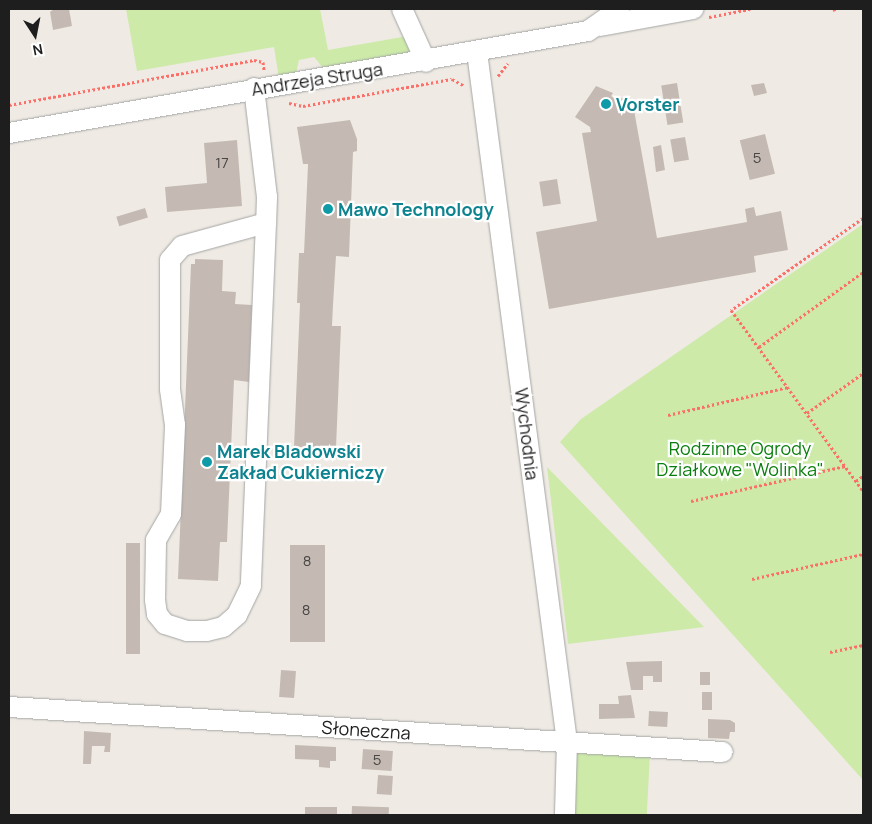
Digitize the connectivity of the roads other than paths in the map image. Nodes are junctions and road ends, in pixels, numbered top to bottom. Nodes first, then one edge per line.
1 (620, 9) edge
2 (694, 9) edge
3 (408, 10) edge
4 (597, 26) junction
5 (477, 52) junction
6 (426, 62) junction
7 (254, 88) junction
8 (9, 133) edge
9 (266, 223) junction
10 (9, 707) edge
11 (567, 742) junction
12 (723, 752) dead end
13 (565, 815) edge

1 - 4 street, Andrzeja Struga
2 - 4 street
3 - 6 street
4 - 5 street, Andrzeja Struga
5 - 6 street, Andrzeja Struga
5 - 11 street, Wychodnia
6 - 7 street, Andrzeja Struga
7 - 8 street, Andrzeja Struga
7 - 9 street
9 - 9 street
10 - 11 street, Słoneczna
11 - 12 street, Słoneczna
11 - 13 street, Wychodnia

